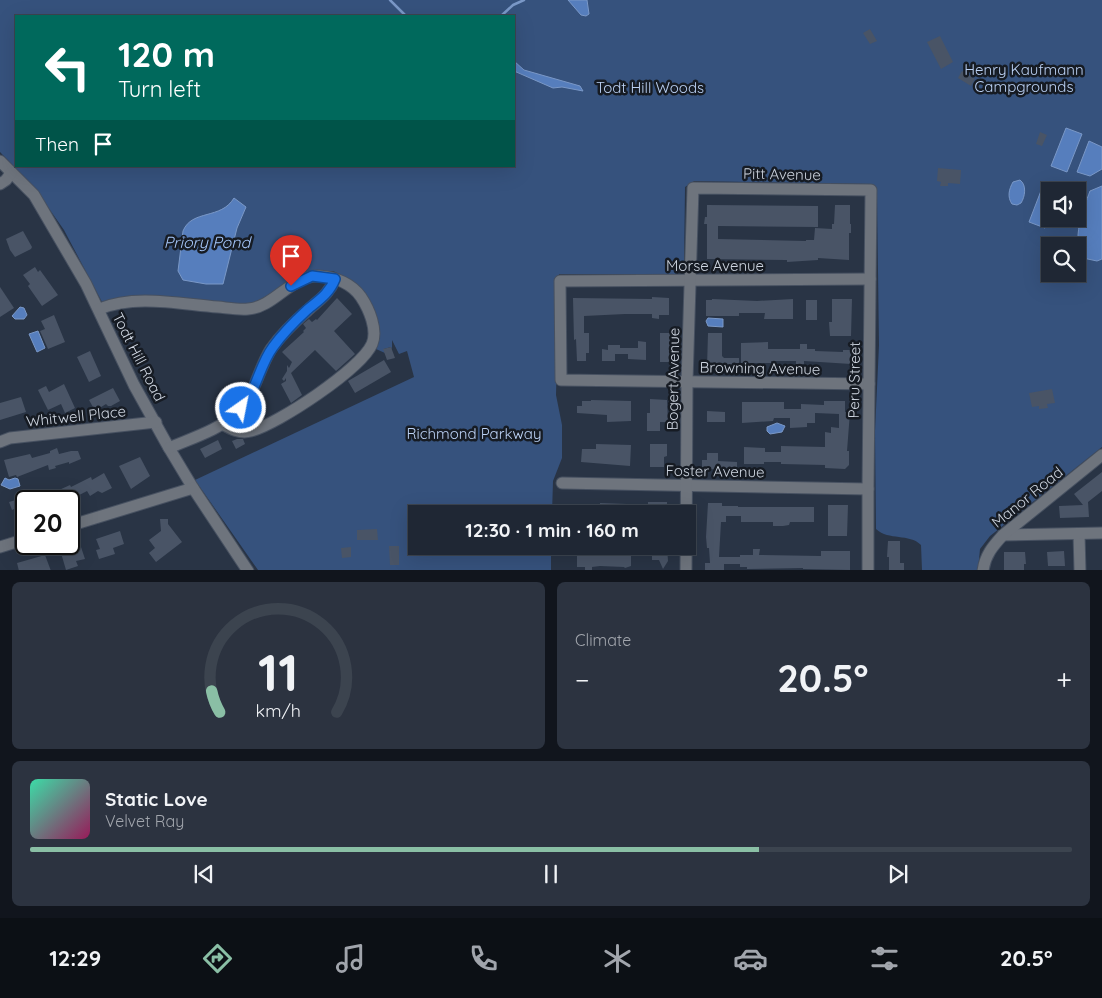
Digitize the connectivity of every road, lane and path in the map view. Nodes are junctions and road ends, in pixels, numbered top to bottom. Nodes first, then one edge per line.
1 (0, 161) edge
2 (11, 173) junction
3 (0, 184) edge
4 (693, 188) joint
5 (871, 190) joint
6 (335, 279) junction
7 (870, 279) junction
8 (690, 280) junction
9 (99, 309) junction
10 (561, 380) joint
11 (687, 382) junction
12 (869, 384) junction
13 (156, 422) junction
14 (222, 424) junction
15 (0, 442) edge
16 (169, 448) junction
17 (1102, 455) edge
18 (562, 483) dead end
19 (687, 486) junction
20 (192, 488) junction
21 (868, 489) junction
22 (80, 523) edge
23 (1102, 533) edge
24 (1080, 534) junction
25 (1003, 535) junction
26 (15, 542) edge
27 (0, 547) edge
28 (248, 570) edge
29 (686, 570) edge
30 (868, 570) edge
31 (983, 570) edge
32 (1080, 570) edge

1 - 2 street, Todt Hill Road
2 - 3 street
2 - 9 street, Todt Hill Road
4 - 5 street, Pitt Avenue
4 - 8 street, Bogert Avenue
5 - 7 street, Peru Street
6 - 9 street
6 - 14 street
6 - 14 street
7 - 8 street, Morse Avenue
7 - 12 street, Peru Street
8 - 10 street, Morse Avenue
8 - 11 street, Bogert Avenue
9 - 13 street, Todt Hill Road
10 - 11 street, Browning Avenue
11 - 12 street, Browning Avenue
11 - 19 street, Bogert Avenue
12 - 21 street, Peru Street
13 - 15 street, Whitwell Place
13 - 16 street, Todt Hill Road
14 - 16 street
16 - 20 street, Todt Hill Road
17 - 25 street, Manor Road
18 - 19 street, Foster Avenue
19 - 21 street, Foster Avenue
19 - 29 street, Bogert Avenue
20 - 22 street
20 - 28 street, Todt Hill Road
21 - 30 street, Peru Street
23 - 24 street
24 - 25 street
24 - 32 street
25 - 31 street, Manor Road
26 - 27 street

